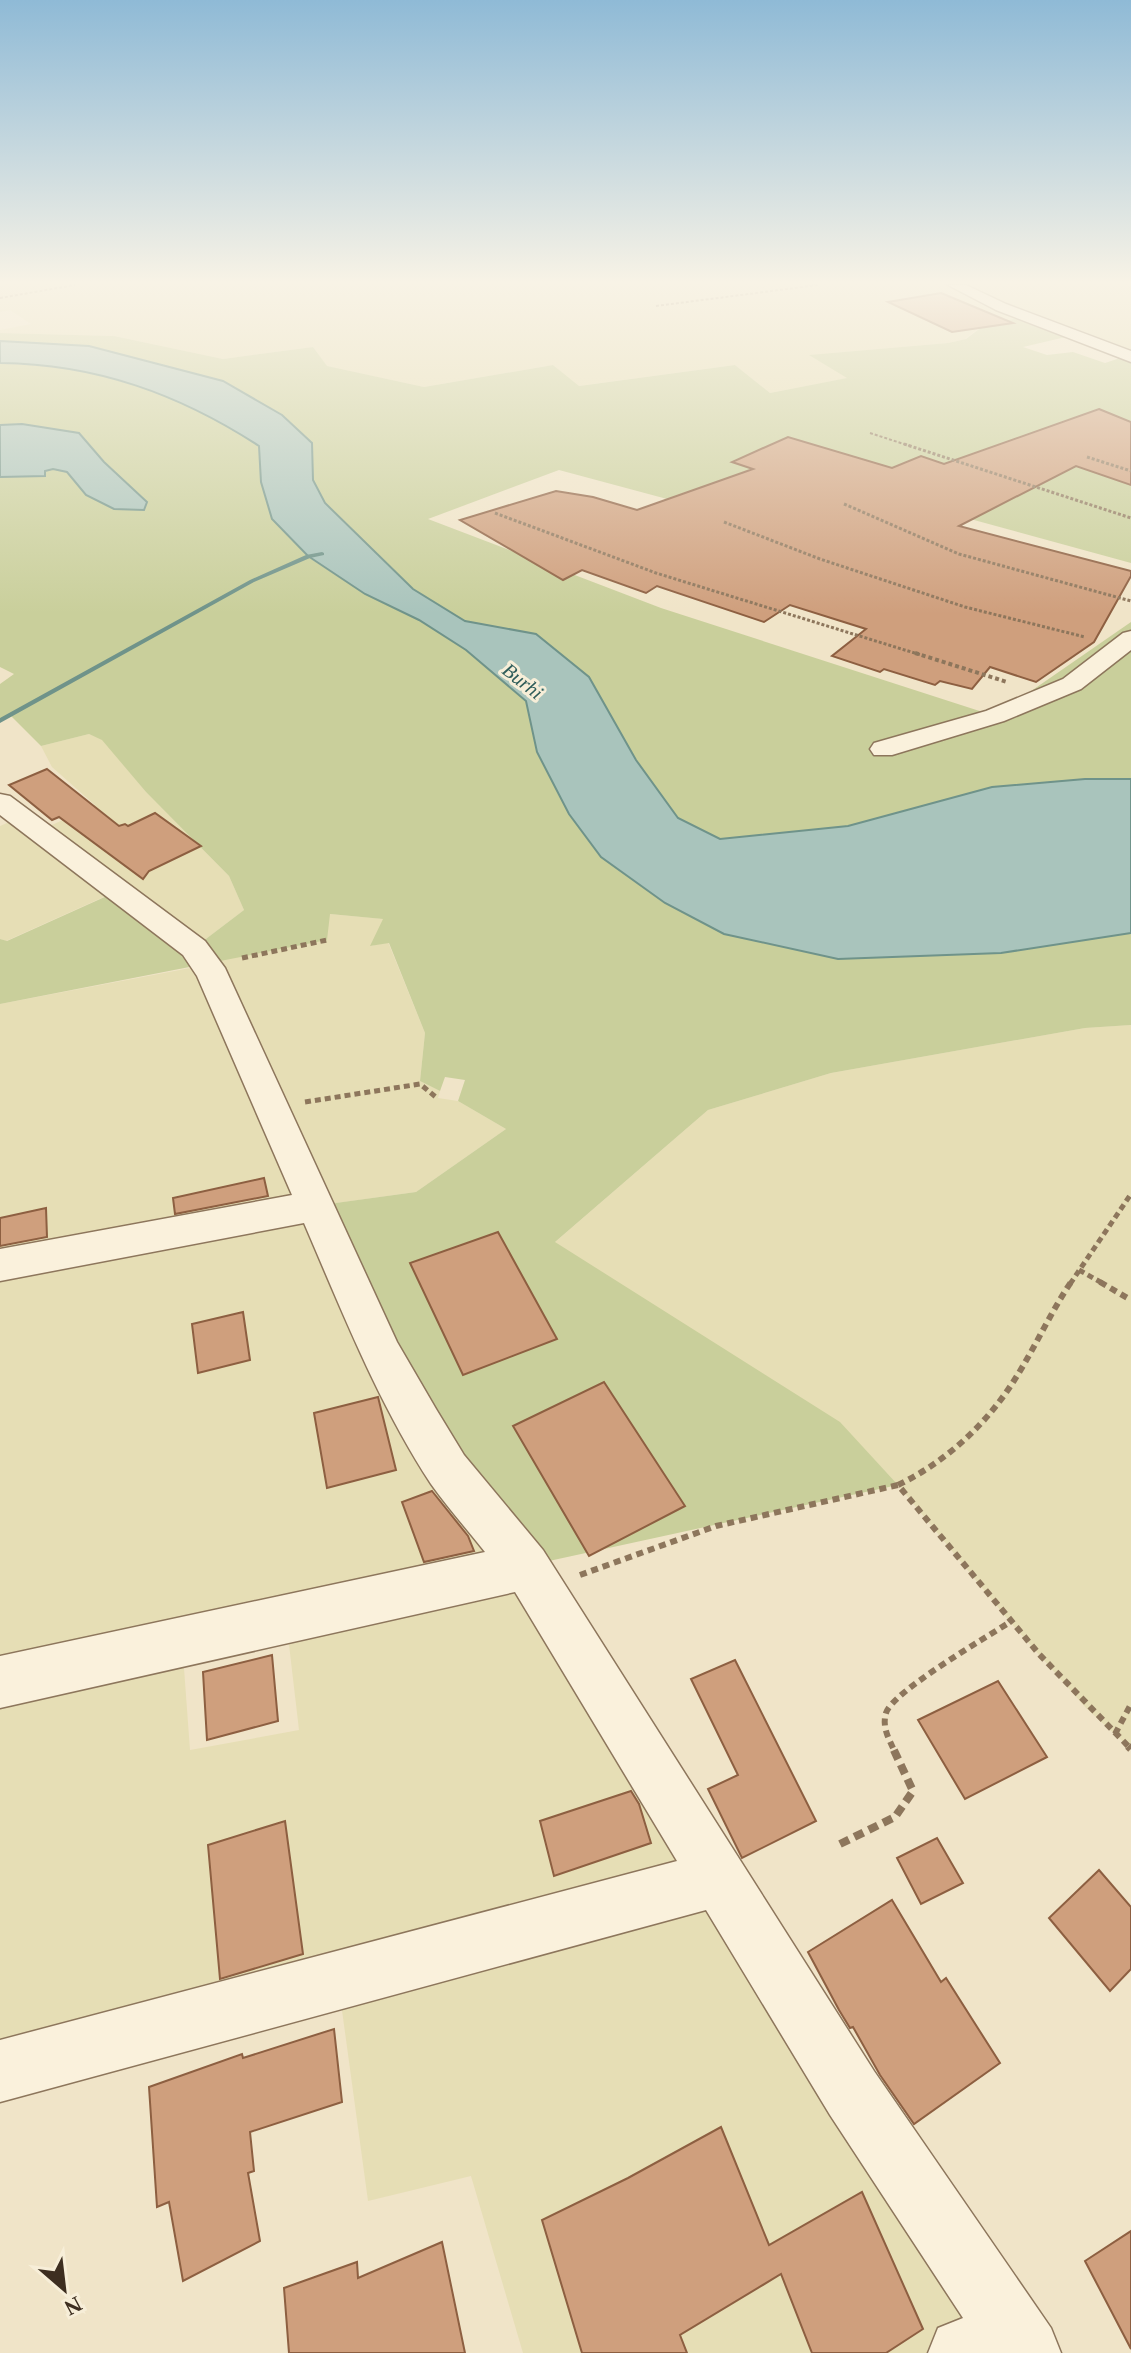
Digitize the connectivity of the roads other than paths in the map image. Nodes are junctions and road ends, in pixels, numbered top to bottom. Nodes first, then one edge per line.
1 (1126, 642) edge
2 (883, 749) dead end
3 (0, 802) edge
4 (314, 1206) junction
5 (0, 1265) edge
6 (533, 1578) junction
7 (0, 1682) edge
8 (720, 1878) junction
9 (0, 2071) edge
10 (1002, 2348) edge

1 - 2 street
3 - 4 street
4 - 5 street
4 - 6 street
6 - 7 street
6 - 8 street
8 - 9 street
8 - 10 street

